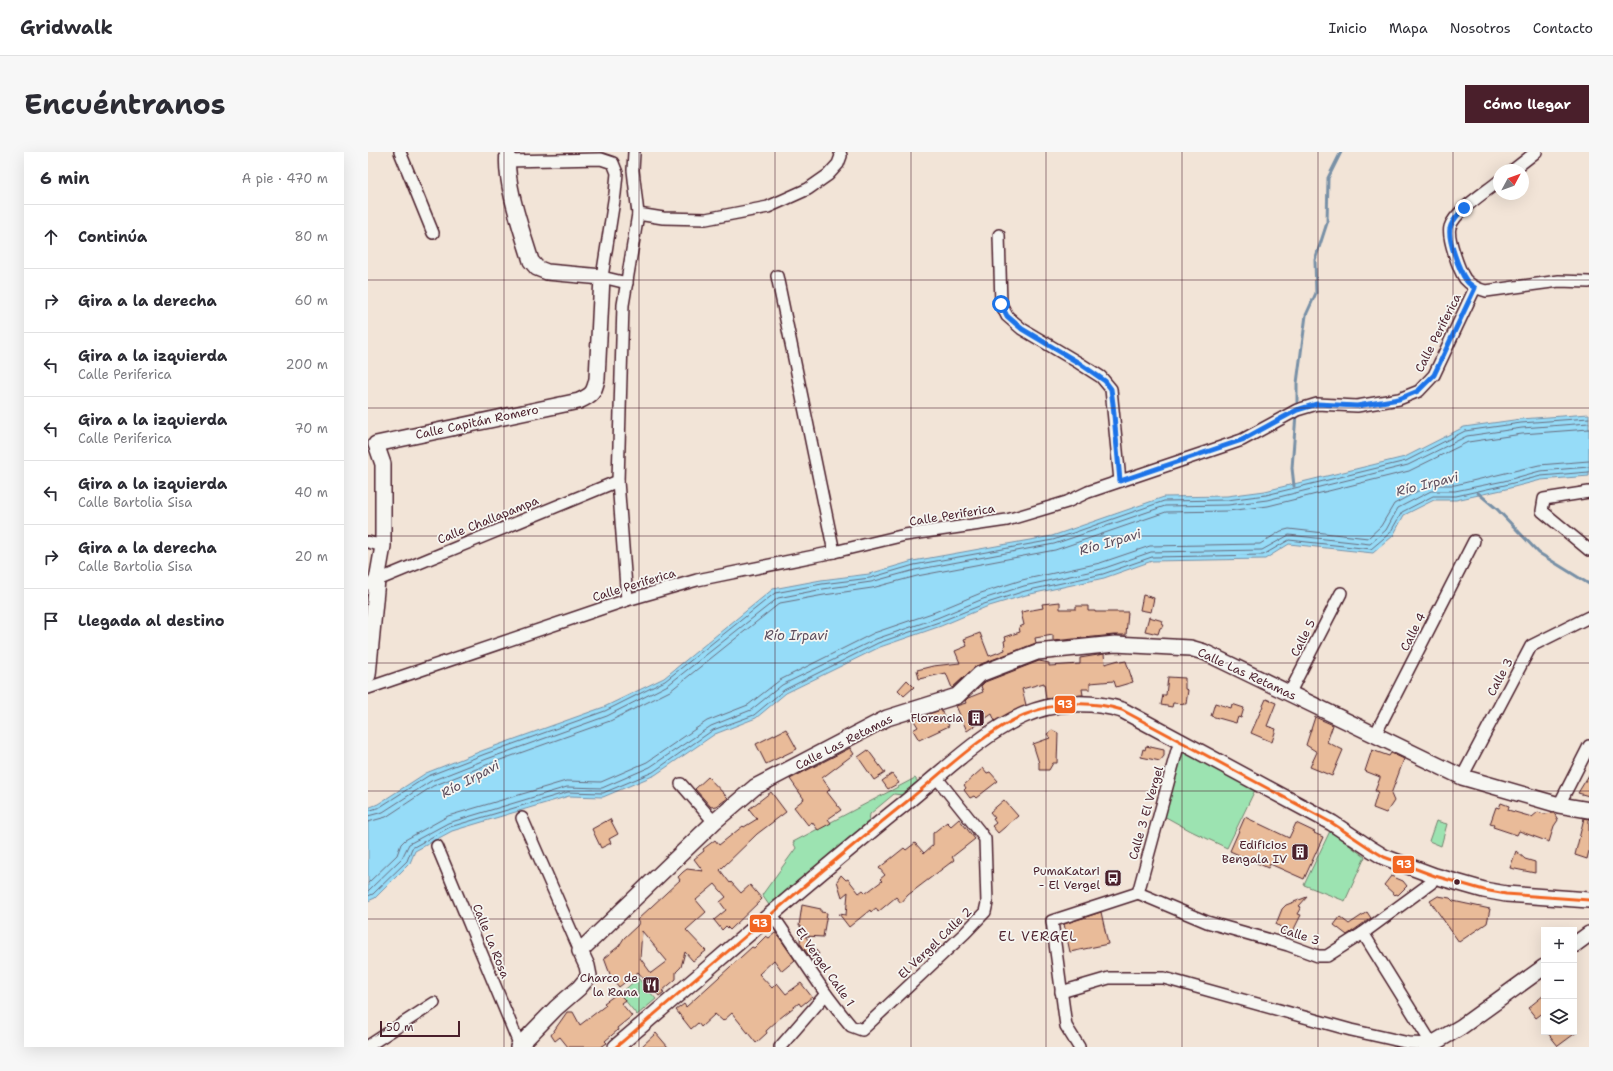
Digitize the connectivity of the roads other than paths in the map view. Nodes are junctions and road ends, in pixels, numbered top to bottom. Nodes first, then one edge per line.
1 (400, 152) edge
2 (634, 152) edge
3 (840, 152) edge
4 (1536, 152) edge
5 (507, 157) edge
6 (1521, 164) edge
7 (1493, 186) edge
8 (638, 214) junction
9 (433, 233) dead end
10 (999, 235) dead end
11 (778, 276) dead end
12 (602, 277) junction
13 (1589, 282) edge
14 (627, 283) junction
15 (1475, 288) junction
16 (375, 451) edge
17 (618, 481) junction
18 (1120, 481) junction
19 (1589, 492) edge
20 (1474, 541) dead end
21 (368, 542) edge
22 (383, 546) junction
23 (1589, 550) edge
24 (834, 552) junction
25 (373, 582) edge
26 (1341, 593) dead end
27 (627, 600) junction
28 (1589, 617) edge
29 (368, 675) edge
30 (368, 688) edge
31 (1289, 694) junction
32 (1375, 735) junction
33 (1182, 742) junction
34 (1589, 746) edge
35 (936, 777) junction
36 (1462, 777) junction
37 (681, 784) dead end
38 (1559, 805) junction
39 (1589, 810) edge
40 (522, 818) dead end
41 (714, 822) junction
42 (437, 846) dead end
43 (1435, 876) junction
44 (1138, 893) junction
45 (1589, 900) edge
46 (771, 913) junction
47 (1363, 933) junction
48 (1589, 934) edge
49 (1577, 943) edge
50 (580, 951) junction
51 (1541, 969) edge
52 (1061, 992) junction
53 (826, 994) junction
54 (434, 1003) dead end
55 (862, 1030) joint
56 (368, 1046) edge
57 (519, 1046) edge
58 (1433, 1046) edge
59 (616, 1047) edge
60 (780, 1047) edge
61 (1079, 1047) edge

1 - 9 street
2 - 8 street
3 - 8 street
4 - 6 street
5 - 12 street
5 - 12 street
7 - 15 street
8 - 14 street
10 - 18 street
11 - 24 street
12 - 14 street
12 - 16 street, Calle Capitán Romero
13 - 15 street
14 - 17 street
15 - 18 street, Calle Periferica
16 - 22 street
17 - 25 street, Calle Challapampa
17 - 27 street
18 - 24 street, Calle Periferica
19 - 23 street
20 - 32 street, Calle 4
21 - 22 street
22 - 25 street
24 - 27 street, Calle Periferica
25 - 29 street
26 - 31 street, Calle 5
27 - 30 street, Calle Periferica
28 - 36 street, Calle 3
31 - 32 street, Calle Las Retamas
31 - 41 street, Calle Las Retamas
32 - 36 street, Calle Las Retamas
33 - 35 street
33 - 43 street
33 - 44 street, Calle 3 El Vergel
34 - 38 street
35 - 46 street
35 - 55 street, El Vergel Calle 2
36 - 38 street, Calle Las Retamas
37 - 41 street
38 - 39 street, Calle Las Retamas
40 - 50 street
41 - 50 street, Calle Las Retamas
42 - 57 street, Calle La Rosa
43 - 45 street
43 - 47 street, Calle 3
44 - 47 street, Calle 3
44 - 52 street
46 - 53 street, El Vergel Calle 1
46 - 59 street
47 - 58 street
48 - 49 street
50 - 57 street
51 - 58 street
52 - 58 street
52 - 61 street
53 - 55 street, El Vergel Calle 1
53 - 60 street
54 - 56 street

